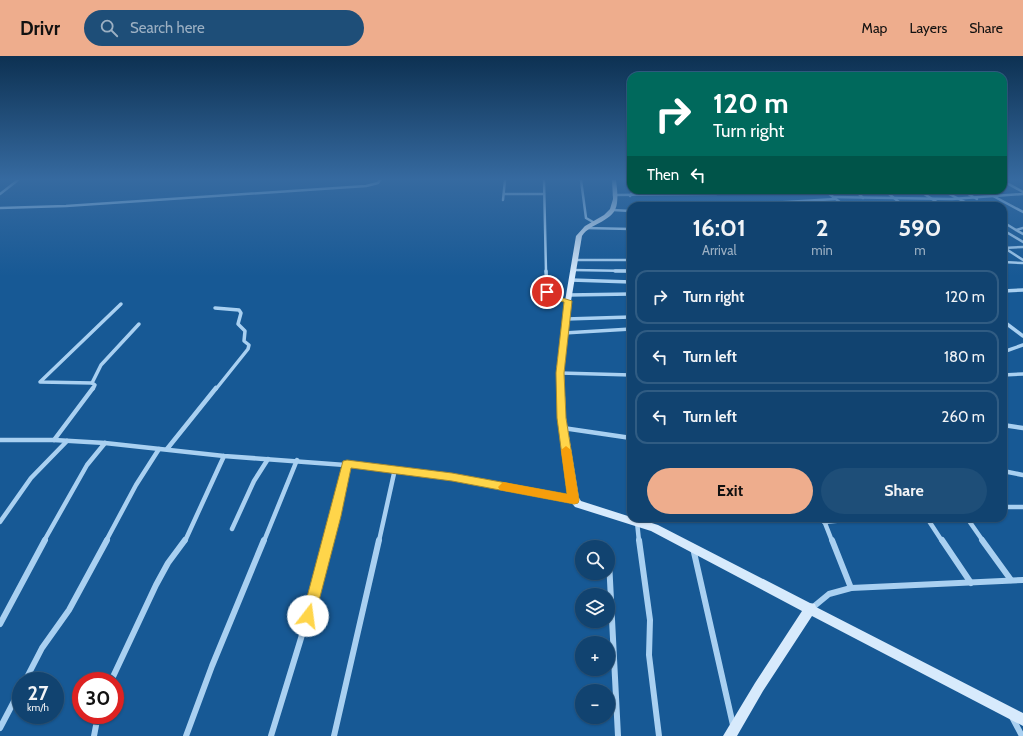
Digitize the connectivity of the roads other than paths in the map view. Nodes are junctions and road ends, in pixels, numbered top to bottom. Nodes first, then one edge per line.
1 (545, 212) edge
2 (585, 212) edge
3 (612, 212) edge
4 (593, 222) junction
5 (1007, 224) edge
6 (585, 228) junction
7 (1023, 228) edge
8 (627, 229) edge
9 (1016, 230) junction
10 (1007, 232) edge
11 (1023, 234) edge
12 (1023, 242) edge
13 (1023, 246) edge
14 (1007, 248) edge
15 (1007, 251) edge
16 (574, 260) junction
17 (627, 260) edge
18 (1007, 262) edge
19 (1023, 262) edge
20 (573, 270) junction
21 (627, 272) edge
22 (571, 280) junction
23 (627, 282) edge
24 (1023, 290) edge
25 (1007, 291) edge
26 (627, 294) edge
27 (569, 298) junction
28 (121, 304) dead end
29 (215, 308) dead end
30 (627, 317) edge
31 (566, 319) junction
32 (139, 324) dead end
33 (1007, 324) edge
34 (1010, 326) joint
35 (627, 329) edge
36 (564, 333) junction
37 (1023, 336) edge
38 (1023, 345) edge
39 (1007, 351) edge
40 (560, 373) junction
41 (627, 374) edge
42 (1023, 374) edge
43 (1007, 375) edge
44 (92, 383) junction
45 (1007, 426) edge
46 (563, 428) junction
47 (1023, 428) edge
48 (627, 437) edge
49 (0, 440) edge
50 (54, 440) junction
51 (67, 441) junction
52 (105, 443) junction
53 (159, 449) junction
54 (167, 449) junction
55 (224, 456) junction
56 (268, 459) junction
57 (297, 460) junction
58 (347, 464) junction
59 (394, 469) junction
60 (1007, 472) edge
61 (1023, 475) edge
62 (574, 500) junction
63 (1007, 507) edge
64 (1023, 507) edge
65 (627, 519) edge
66 (0, 522) edge
67 (637, 522) joint
68 (824, 522) edge
69 (930, 522) edge
70 (970, 522) edge
71 (232, 529) dead end
72 (693, 548) junction
73 (610, 580) edge
74 (1011, 580) junction
75 (1023, 580) edge
76 (971, 583) junction
77 (851, 588) junction
78 (811, 608) junction
79 (0, 624) edge
80 (30, 672) edge
81 (115, 672) edge
82 (12, 705) edge
83 (1010, 713) junction
84 (1023, 720) edge
85 (96, 724) edge
86 (0, 728) edge
87 (732, 732) edge
88 (94, 736) edge
89 (186, 736) edge
90 (271, 736) edge
91 (334, 736) edge
92 (618, 736) edge
93 (659, 736) edge
94 (1022, 736) edge

1 - 27 street
2 - 4 street
3 - 4 street
4 - 6 street
5 - 9 street
6 - 8 street
6 - 16 street
7 - 9 street
9 - 11 street
10 - 12 street
13 - 14 street
15 - 19 street
16 - 17 street
16 - 20 street
18 - 19 street
20 - 21 street
20 - 22 street
22 - 23 street
22 - 27 street
24 - 25 street
26 - 27 street
27 - 31 street
28 - 44 street
29 - 54 street
30 - 31 street
31 - 36 street
32 - 44 street
33 - 34 street
34 - 37 street
35 - 36 street
36 - 40 street
38 - 39 street
40 - 41 street
40 - 46 street
42 - 43 street
44 - 50 street
45 - 47 street
46 - 48 street
46 - 62 street
49 - 50 street
50 - 51 street
51 - 52 street
51 - 66 street
52 - 53 street
52 - 79 street
53 - 54 street
53 - 80 street
54 - 55 street
55 - 56 street
55 - 81 street
56 - 57 street
56 - 71 street
57 - 58 street
57 - 89 street
58 - 59 street
58 - 90 street
59 - 62 street
59 - 91 street
60 - 61 street
62 - 65 street
63 - 64 street
67 - 72 street
67 - 93 street
68 - 77 street
69 - 76 street
70 - 74 street
72 - 78 street
72 - 87 street
73 - 92 street
74 - 75 street
74 - 76 street
76 - 77 street
77 - 78 street
78 - 83 street
78 - 87 street
82 - 86 street
83 - 84 street
83 - 94 street
85 - 88 street

